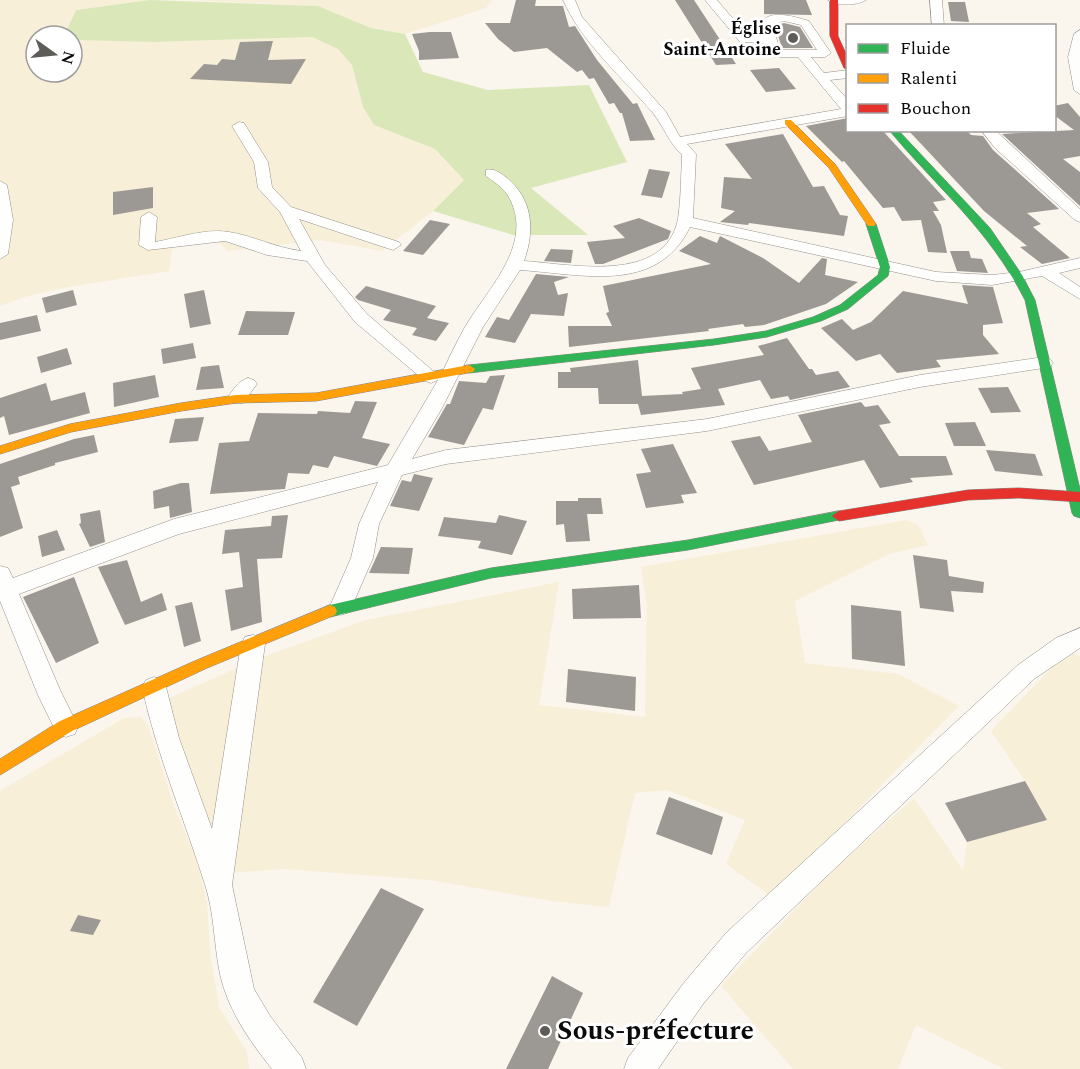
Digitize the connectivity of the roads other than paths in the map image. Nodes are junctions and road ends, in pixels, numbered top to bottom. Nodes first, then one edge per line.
1 (569, 0) edge
2 (711, 0) edge
3 (834, 0) edge
4 (860, 0) edge
5 (936, 0) edge
6 (938, 24) edge
7 (1080, 34) edge
8 (817, 38) junction
9 (770, 39) junction
10 (833, 39) junction
11 (802, 54) junction
12 (846, 64) edge
13 (846, 74) edge
14 (820, 77) junction
15 (1080, 90) edge
16 (846, 108) edge
17 (846, 110) edge
18 (788, 122) junction
19 (239, 126) dead end
20 (895, 132) edge
21 (989, 132) edge
22 (676, 142) junction
23 (491, 173) dead end
24 (0, 185) edge
25 (286, 210) junction
26 (149, 217) dead end
27 (1080, 217) edge
28 (685, 221) junction
29 (2, 244) edge
30 (393, 245) dead end
31 (312, 257) junction
32 (1080, 263) edge
33 (515, 266) junction
34 (885, 267) junction
35 (1045, 271) junction
36 (1022, 279) junction
37 (1080, 294) edge
38 (1044, 363) junction
39 (440, 375) junction
40 (248, 384) dead end
41 (236, 399) junction
42 (0, 450) edge
43 (394, 470) junction
44 (1078, 496) edge
45 (1080, 516) edge
46 (3, 585) edge
47 (341, 606) junction
48 (1080, 637) edge
49 (253, 644) junction
50 (154, 687) junction
51 (66, 726) junction
52 (0, 768) edge
53 (220, 888) junction
54 (291, 1069) edge
55 (639, 1069) edge

1 - 22 street
2 - 9 street
3 - 4 street
3 - 10 street
5 - 6 street
7 - 15 street
8 - 9 street
8 - 10 street
8 - 11 street
9 - 11 street
10 - 12 street
11 - 14 street
13 - 14 street
14 - 16 street
17 - 18 street
18 - 22 street
18 - 34 street
19 - 25 street
20 - 36 street
21 - 27 street
22 - 28 street
23 - 33 street
24 - 29 street
25 - 30 street
25 - 31 street
26 - 31 street
28 - 33 street
28 - 34 street
31 - 39 street
32 - 35 street
33 - 39 street
34 - 36 street
34 - 39 street
35 - 36 street
35 - 37 street
36 - 38 street
38 - 43 street
38 - 44 street
39 - 41 street
39 - 43 street
40 - 41 street
41 - 42 street
43 - 46 street
43 - 47 street
44 - 45 street
44 - 47 street
46 - 51 street
47 - 49 street
48 - 55 street
49 - 50 street
49 - 53 street
50 - 51 street
50 - 53 street
51 - 52 street
53 - 54 street

